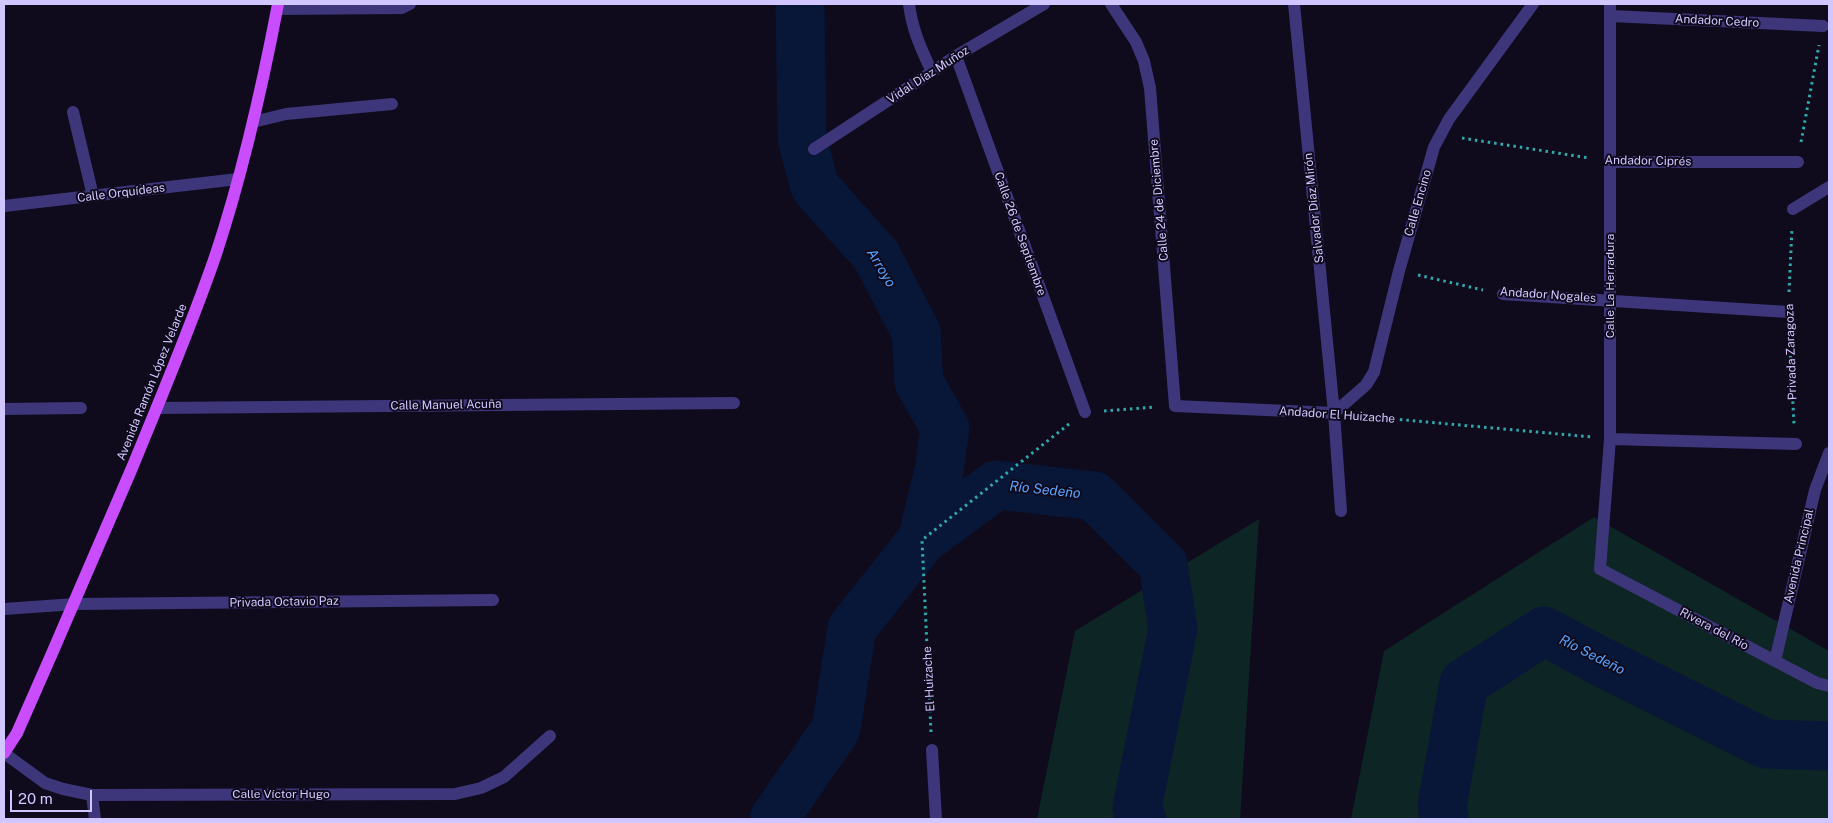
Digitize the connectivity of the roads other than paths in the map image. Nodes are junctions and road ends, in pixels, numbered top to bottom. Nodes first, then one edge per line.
1 (410, 4) edge
2 (909, 4) edge
3 (1044, 4) edge
4 (1111, 4) edge
5 (1294, 4) edge
6 (1533, 4) edge
7 (277, 6) edge
8 (1610, 10) edge
9 (1824, 26) road end
10 (956, 56) junction
11 (932, 72) junction
12 (392, 104) dead end
13 (73, 112) dead end
14 (253, 122) junction
15 (814, 149) dead end
16 (1610, 162) junction
17 (1798, 162) road end
18 (238, 179) junction
19 (1829, 187) edge
20 (93, 196) junction
21 (4, 206) edge
22 (1794, 209) road end
23 (1503, 294) road end
24 (1610, 300) junction
25 (1788, 312) road end
26 (734, 403) dead end
27 (1175, 406) joint
28 (81, 408) dead end
29 (157, 408) junction
30 (4, 409) edge
31 (1085, 412) road end
32 (1334, 413) junction
33 (1610, 439) junction
34 (1796, 444) road end
35 (1829, 453) edge
36 (1341, 511) dead end
37 (1600, 569) joint
38 (493, 600) dead end
39 (75, 604) junction
40 (4, 609) edge
41 (1775, 661) junction
42 (1829, 686) edge
43 (550, 736) dead end
44 (932, 750) road end
45 (4, 753) edge
46 (92, 794) junction
47 (95, 819) edge
48 (936, 819) edge

1 - 7 street
2 - 11 street
3 - 10 street, Vidal Díaz Muñoz
4 - 27 street, Calle 24 de Diciembre
5 - 32 street, Salvador Díaz Mirón
6 - 32 street, Calle Encino
7 - 14 main road, Avenida Ramón López Velarde
8 - 9 street, Andador Cedro
8 - 16 street, Calle La Herradura
10 - 11 street, Vidal Díaz Muñoz
10 - 31 street, Calle 26 de Septiembre
11 - 15 street, Vidal Díaz Muñoz
12 - 14 street
13 - 20 street
14 - 18 main road, Avenida Ramón López Velarde
16 - 17 street, Andador Ciprés
16 - 24 street, Calle La Herradura
18 - 20 street, Calle Orquídeas
18 - 29 main road, Avenida Ramón López Velarde
19 - 22 street
20 - 21 street, Calle Orquídeas
23 - 24 street, Andador Nogales
24 - 25 street, Andador Nogales
24 - 33 street, Calle La Herradura
26 - 29 street, Calle Manuel Acuña
27 - 32 street, Andador El Huizache
28 - 30 street
29 - 39 main road, Avenida Ramón López Velarde
32 - 36 street, Salvador Díaz Mirón
33 - 34 street
33 - 37 street, Calle La Herradura
35 - 41 street, Avenida Principal
37 - 41 street, Rivera del Río
38 - 39 street, Privada Octavio Paz
39 - 40 street, Privada Octavio Paz
39 - 45 main road, Avenida Ramón López Velarde
41 - 42 street, Rivera del Río
43 - 46 street, Calle Víctor Hugo
44 - 48 street
45 - 46 street, Calle Víctor Hugo
46 - 47 street

